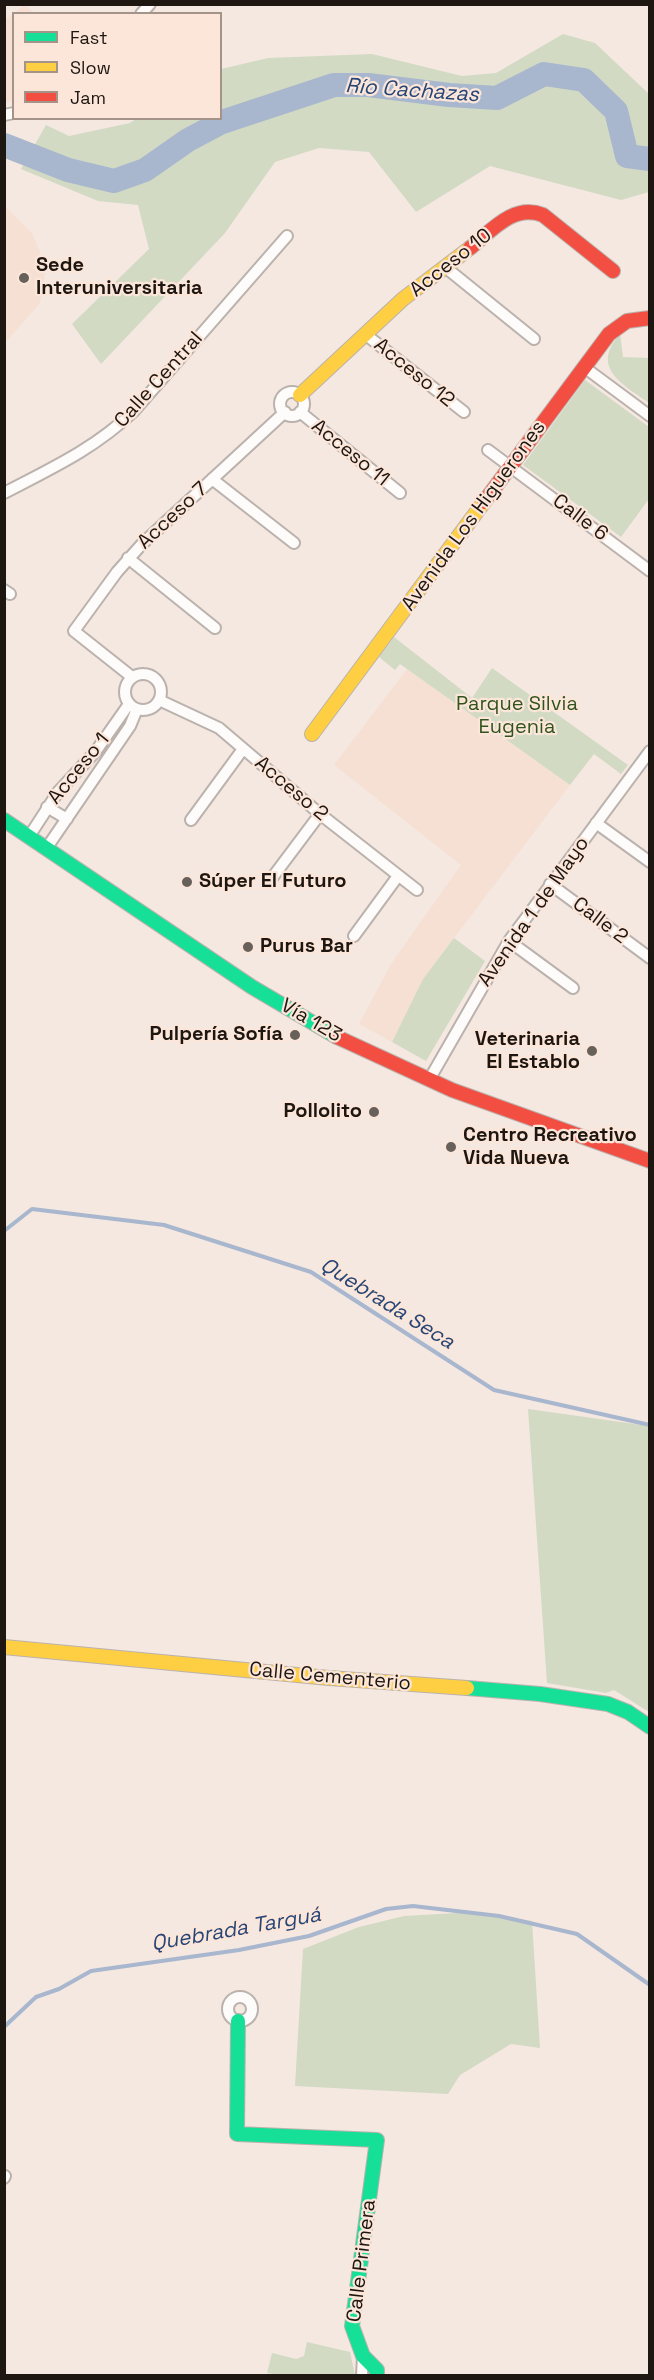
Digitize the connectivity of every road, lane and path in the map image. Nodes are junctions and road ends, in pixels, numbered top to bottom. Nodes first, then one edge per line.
1 (287, 236) dead end
2 (445, 267) junction
3 (613, 271) dead end
4 (650, 318) edge
5 (365, 334) junction
6 (534, 339) dead end
7 (584, 367) junction
8 (300, 394) junction
9 (285, 412) junction
10 (300, 412) junction
11 (464, 412) dead end
12 (650, 416) edge
13 (488, 450) dead end
14 (510, 465) junction
15 (212, 479) junction
16 (4, 493) edge
17 (400, 494) dead end
18 (294, 543) dead end
19 (128, 558) junction
20 (650, 571) edge
21 (214, 628) dead end
22 (132, 677) junction
23 (159, 700) junction
24 (133, 706) junction
25 (312, 734) dead end
26 (243, 749) junction
27 (96, 751) junction
28 (108, 758) junction
29 (647, 758) edge
30 (47, 807) junction
31 (320, 814) junction
32 (67, 819) junction
33 (4, 820) edge
34 (190, 820) dead end
35 (596, 823) junction
36 (30, 835) junction
37 (48, 846) junction
38 (650, 862) edge
39 (398, 876) junction
40 (272, 878) dead end
41 (550, 884) junction
42 (417, 890) dead end
43 (354, 936) dead end
44 (509, 941) junction
45 (650, 958) edge
46 (573, 988) dead end
47 (429, 1080) junction
48 (650, 1161) edge
49 (4, 1647) edge
50 (650, 1727) edge
51 (238, 2021) dead end
52 (363, 2356) junction
53 (362, 2376) edge
54 (377, 2376) edge

1 - 16 street, Calle Central
2 - 3 street, Acceso 10
2 - 5 street, Acceso 10
2 - 6 street
4 - 7 street, Avenida Los Higuerones
5 - 8 street, Acceso 10
5 - 11 street, Acceso 12
7 - 12 street
7 - 14 street, Avenida Los Higuerones
8 - 9 street
8 - 10 street
9 - 10 street
9 - 15 street, Acceso 7
10 - 17 street, Acceso 11
13 - 14 street, Calle 6
14 - 20 street, Calle 6
14 - 25 street, Avenida Los Higuerones
15 - 18 street
15 - 19 street, Acceso 7
19 - 21 street
19 - 22 street, Acceso 7
22 - 23 street
22 - 24 street
23 - 24 street
23 - 26 street, Acceso 2
24 - 27 street, Acceso 1
24 - 28 street, Acceso 1
26 - 31 street, Acceso 2
26 - 34 street
27 - 28 street
27 - 30 street, Acceso 1
28 - 32 street, Acceso 1
29 - 35 street, Avenida 1 de Mayo
30 - 32 street
30 - 36 street, Acceso 1
31 - 39 street, Acceso 2
31 - 40 street
32 - 37 street, Acceso 1
33 - 36 street, Vía 123
35 - 38 street
35 - 41 street, Avenida 1 de Mayo
36 - 37 street, Vía 123
37 - 47 street, Vía 123
39 - 42 street, Acceso 2
39 - 43 street
41 - 44 street, Avenida 1 de Mayo
41 - 45 street, Calle 2
44 - 46 street
44 - 47 street, Avenida 1 de Mayo
47 - 48 street, Vía 123
49 - 50 street, Calle Cementerio
51 - 52 street, Calle Primera
52 - 53 street
52 - 54 street, Calle Primera

